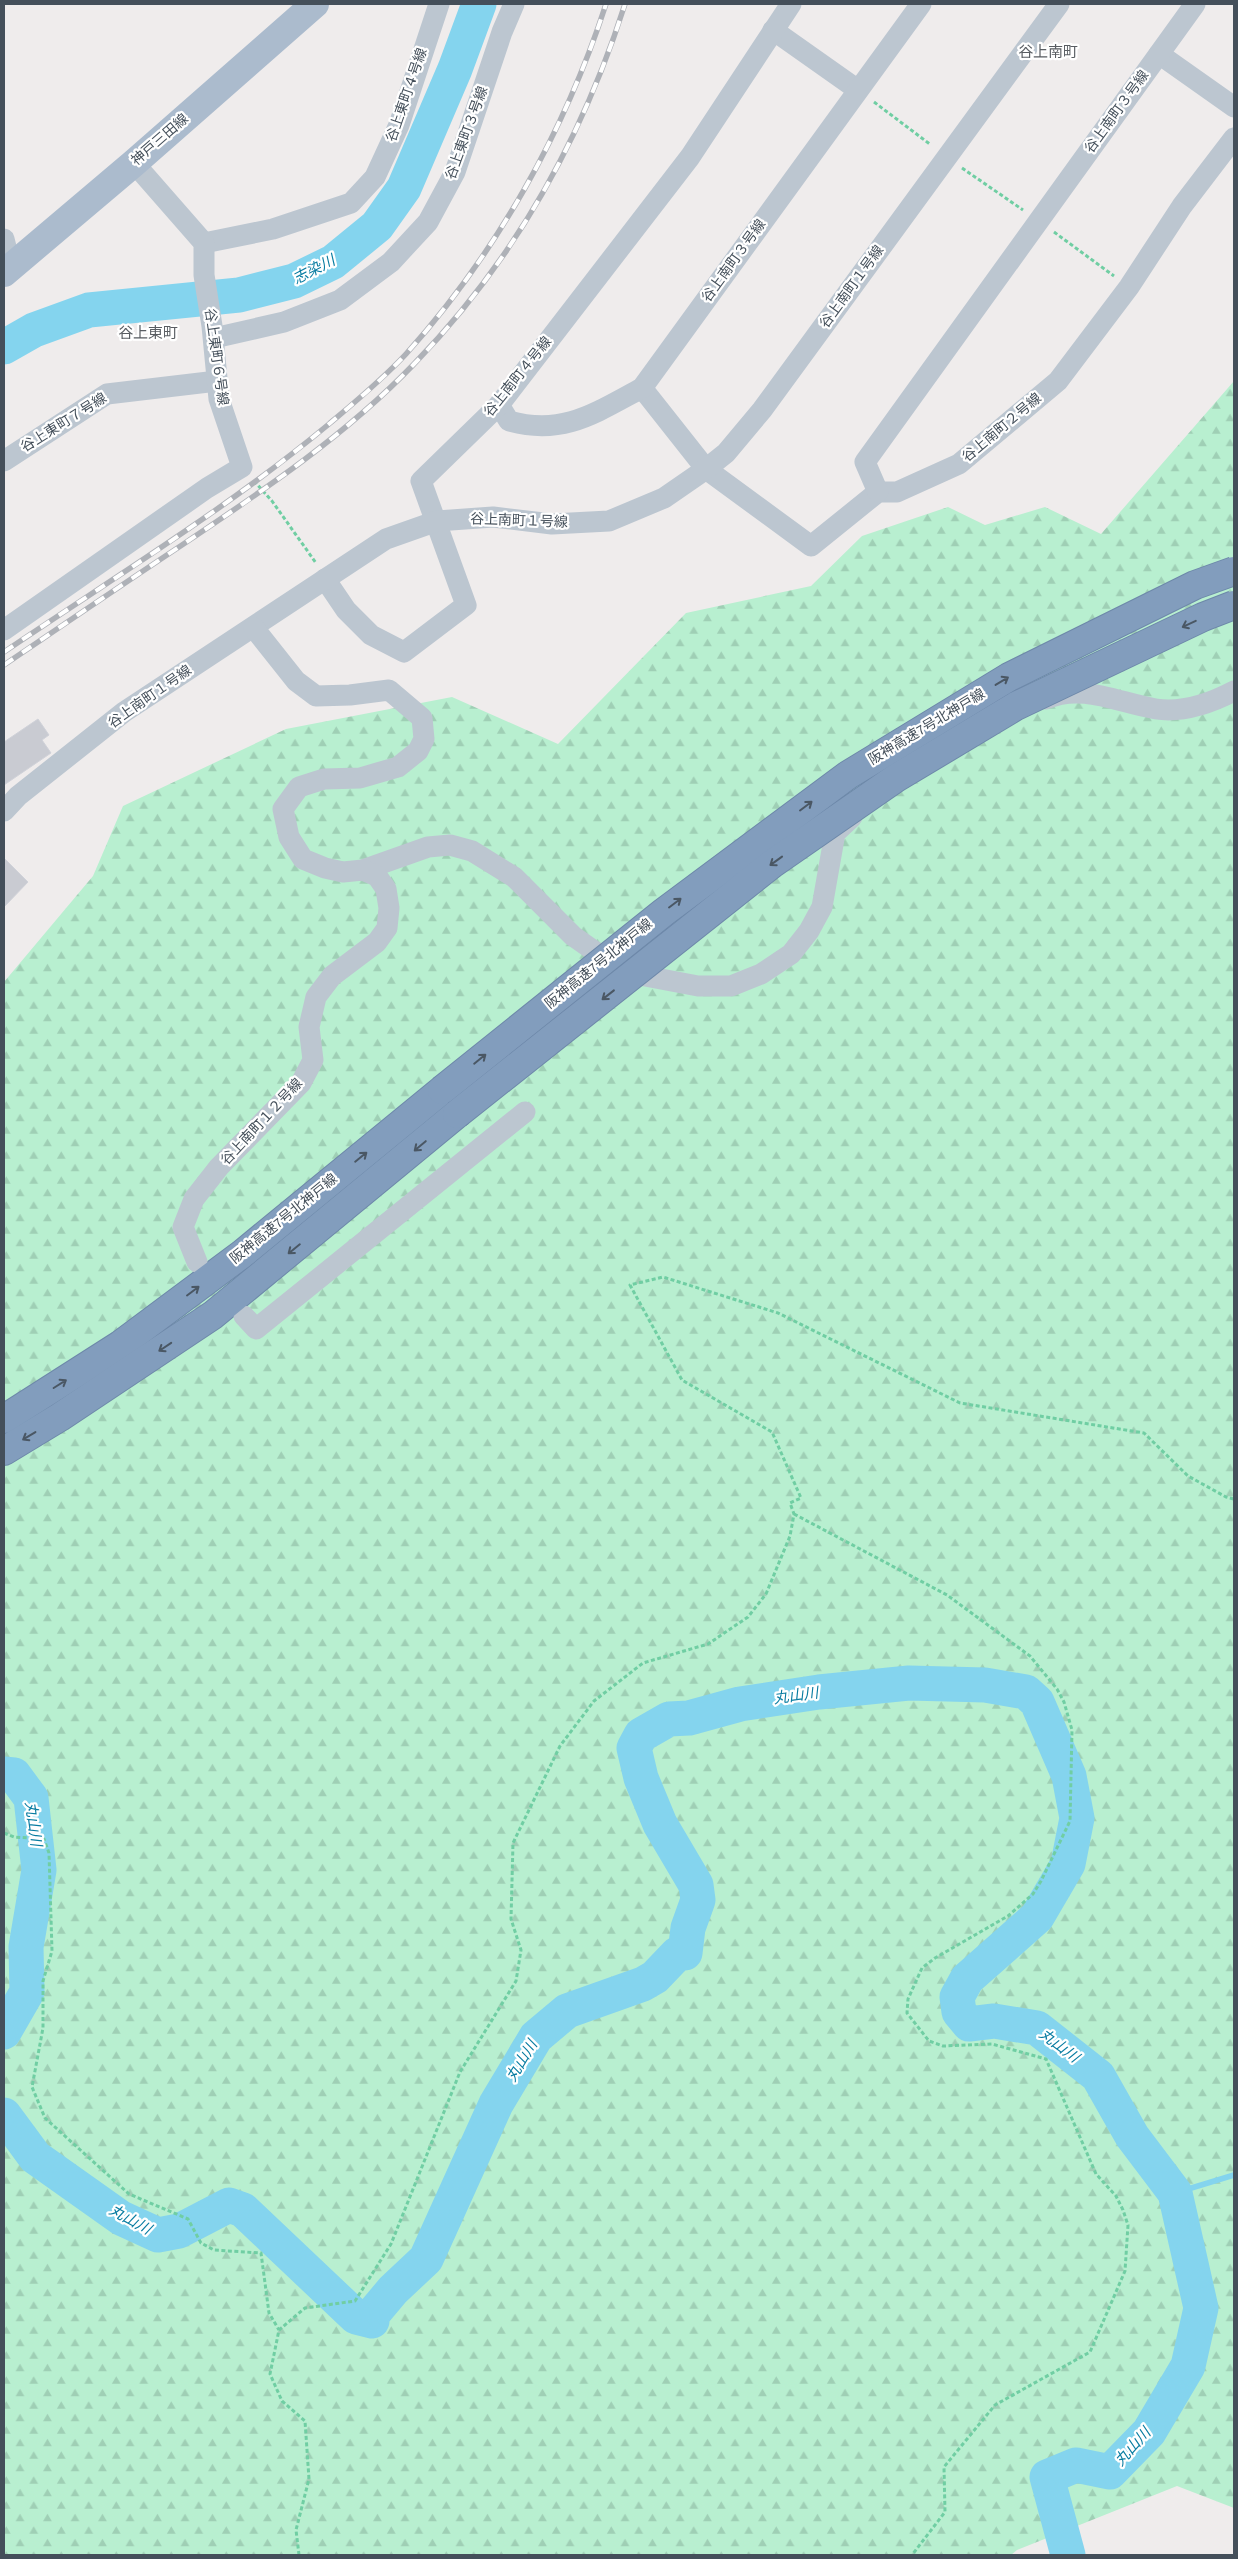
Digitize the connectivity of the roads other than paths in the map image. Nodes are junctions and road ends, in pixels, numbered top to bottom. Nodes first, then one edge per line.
1 (439, 4) edge
2 (514, 4) edge
3 (791, 4) edge
4 (922, 4) edge
5 (1059, 4) edge
6 (1195, 4) edge
7 (305, 7) edge
8 (773, 30) junction
9 (1159, 54) junction
10 (858, 90) junction
11 (1234, 108) edge
12 (1234, 138) edge
13 (134, 163) junction
14 (4, 239) edge
15 (204, 243) junction
16 (7, 270) edge
17 (213, 332) junction
18 (217, 382) junction
19 (642, 388) junction
20 (499, 405) junction
21 (4, 461) edge
22 (706, 469) junction
23 (878, 492) junction
24 (437, 521) junction
25 (1234, 571) edge
26 (321, 572) junction
27 (1234, 605) edge
28 (5, 628) edge
29 (254, 628) junction
30 (1234, 692) edge
31 (4, 811) edge
32 (364, 870) junction
33 (525, 1112) dead end
34 (197, 1262) dead end
35 (244, 1316) dead end
36 (4, 1419) edge
37 (4, 1451) edge

1 - 15 street, 谷上東町４号線
2 - 17 street, 谷上東町３号線
3 - 8 street, 谷上南町４号線
4 - 10 street, 谷上南町３号線
5 - 22 street, 谷上南町１号線
6 - 9 street, 谷上南町３号線
7 - 13 main road, 神戸三田線
8 - 10 street
8 - 20 street, 谷上南町４号線
9 - 11 street
9 - 23 street, 谷上南町３号線
10 - 19 street, 谷上南町３号線
12 - 23 street, 谷上南町２号線
13 - 15 street
13 - 16 main road, 神戸三田線
14 - 16 street
15 - 17 street, 谷上東町６号線
17 - 18 street, 谷上東町６号線
18 - 21 street, 谷上東町７号線
18 - 28 street, 谷上東町６号線
19 - 20 street, 谷上南町３号線
19 - 22 street
20 - 24 street, 谷上南町４号線
22 - 23 street
22 - 24 street, 谷上南町１号線
24 - 26 street, 谷上南町１号線
24 - 26 street, 谷上南町４号線
36 -> 25 highway, 阪神高速7号北神戸線, bridge
26 - 29 street, 谷上南町１号線
27 -> 37 highway, 阪神高速7号北神戸線, bridge
29 - 31 street, 谷上南町１号線
29 - 32 street
30 - 32 street
32 - 34 street, 谷上南町１２号線
33 - 35 street

